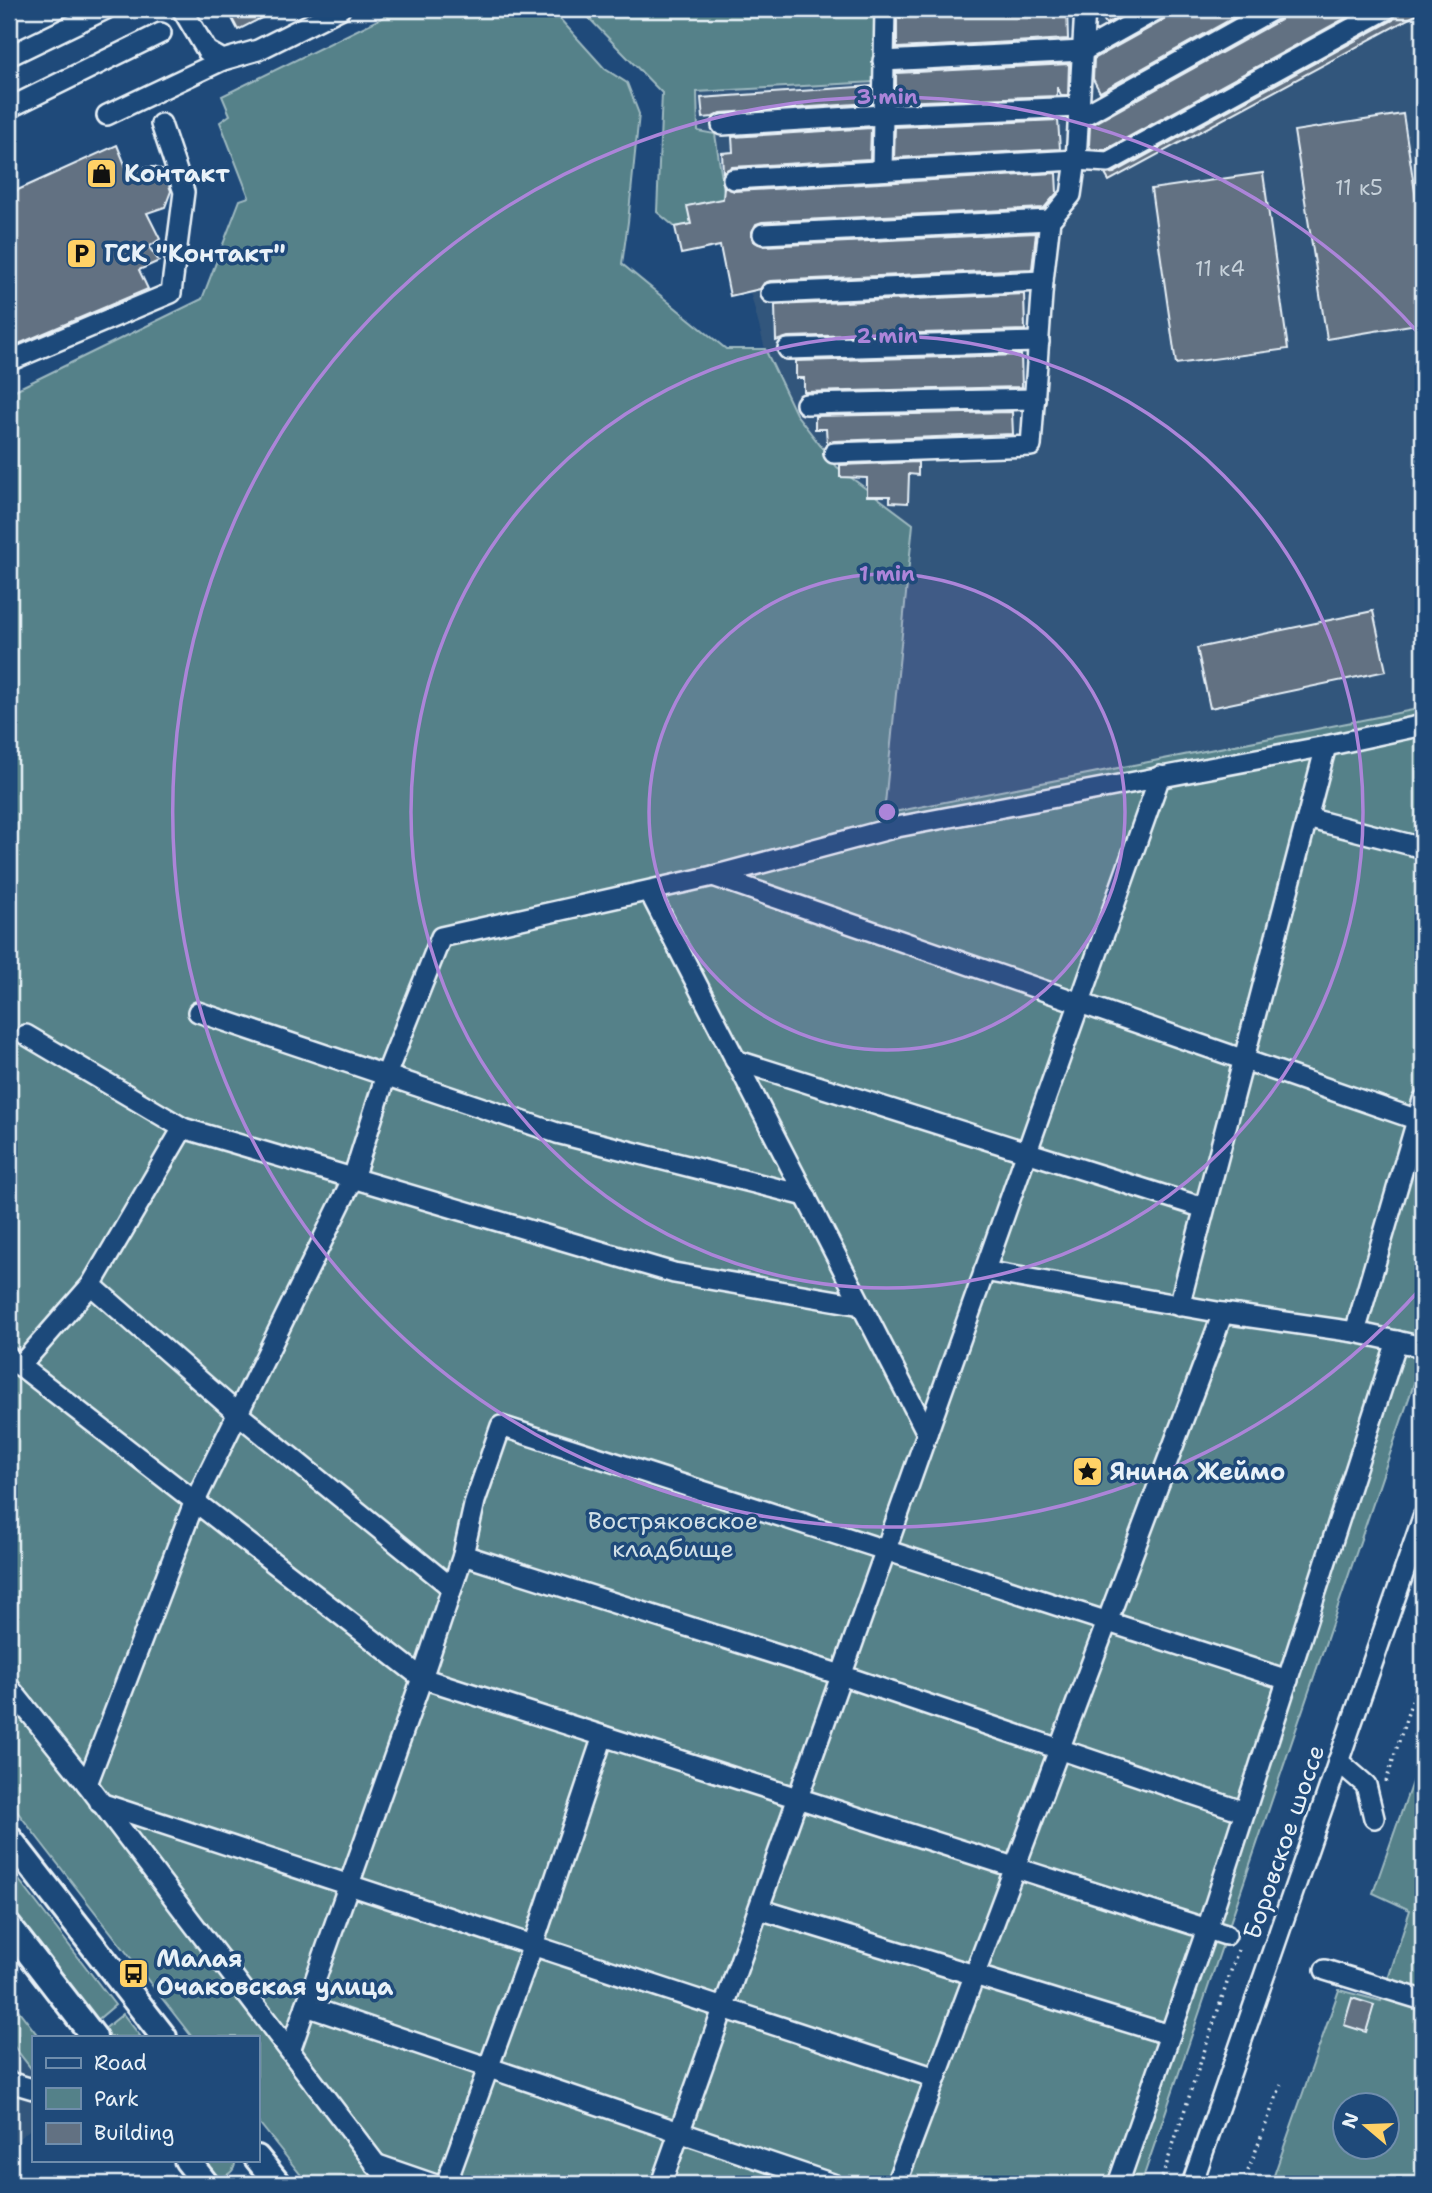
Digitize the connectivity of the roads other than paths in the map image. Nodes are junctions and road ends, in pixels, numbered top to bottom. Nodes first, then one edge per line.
1 (106, 9) edge
2 (182, 9) edge
3 (340, 9) edge
4 (885, 9) edge
5 (1085, 9) edge
6 (1158, 9) edge
7 (1274, 9) edge
8 (1387, 9) edge
9 (161, 33) dead end
10 (1083, 51) junction
11 (9, 56) edge
12 (223, 60) junction
13 (883, 61) junction
14 (9, 108) edge
15 (1079, 112) junction
16 (107, 115) dead end
17 (882, 115) junction
18 (161, 124) dead end
19 (722, 125) dead end
20 (1076, 160) junction
21 (882, 170) junction
22 (733, 179) dead end
23 (1050, 220) junction
24 (763, 234) dead end
25 (1043, 281) junction
26 (771, 293) dead end
27 (1039, 342) junction
28 (788, 349) dead end
29 (9, 361) edge
30 (1035, 399) junction
31 (806, 404) dead end
32 (834, 453) dead end
33 (1423, 725) edge
34 (1326, 746) junction
35 (1160, 776) junction
36 (1307, 818) junction
37 (1423, 848) edge
38 (713, 876) junction
39 (649, 891) junction
40 (1079, 1003) junction
41 (198, 1012) dead end
42 (26, 1035) dead end
43 (735, 1060) junction
44 (1244, 1060) junction
45 (386, 1075) junction
46 (1423, 1100) edge
47 (1418, 1120) junction
48 (183, 1128) junction
49 (1026, 1152) junction
50 (353, 1178) junction
51 (806, 1196) junction
52 (1205, 1208) junction
53 (984, 1271) junction
54 (91, 1285) junction
55 (862, 1305) junction
56 (1179, 1306) junction
57 (1223, 1313) junction
58 (1355, 1332) junction
59 (1397, 1341) junction
60 (1423, 1347) edge
61 (15, 1361) edge
62 (238, 1413) junction
63 (927, 1433) junction
64 (194, 1503) junction
65 (1423, 1517) edge
66 (886, 1550) junction
67 (463, 1555) junction
68 (452, 1588) junction
69 (1107, 1622) junction
70 (841, 1675) junction
71 (422, 1678) junction
72 (1288, 1680) junction
73 (9, 1687) edge
74 (603, 1735) junction
75 (1059, 1749) junction
76 (1338, 1761) junction
77 (87, 1784) junction
78 (798, 1798) junction
79 (100, 1803) junction
80 (1245, 1812) junction
81 (1374, 1818) road end
82 (9, 1838) edge
83 (1015, 1867) junction
84 (349, 1884) junction
85 (759, 1909) junction
86 (9, 1927) edge
87 (1207, 1929) junction
88 (1234, 1937) road end
89 (533, 1945) junction
90 (1325, 1970) dead end
91 (974, 1975) junction
92 (1423, 2000) edge
93 (306, 2006) junction
94 (724, 2008) junction
95 (1170, 2035) junction
96 (93, 2036) edge
97 (163, 2036) edge
98 (290, 2052) junction
99 (489, 2067) junction
100 (936, 2078) junction
101 (9, 2082) edge
102 (32, 2089) edge
103 (680, 2132) junction
104 (259, 2161) edge
105 (189, 2162) edge
106 (376, 2164) junction
107 (274, 2183) edge
108 (206, 2184) edge
109 (391, 2184) edge
110 (433, 2184) edge
111 (446, 2184) edge
112 (661, 2184) edge
113 (833, 2184) edge
114 (896, 2184) edge
115 (1118, 2184) edge
116 (1192, 2184) edge

1 - 11 street
2 - 12 street
3 - 12 street
4 - 13 street
5 - 10 street
6 - 10 street
7 - 15 street
8 - 20 street
9 - 14 street
10 - 13 street
10 - 15 street
12 - 16 street
13 - 17 street
15 - 17 street
15 - 20 street
17 - 19 street
17 - 21 street
18 - 29 street
20 - 21 street
20 - 23 street
21 - 22 street
23 - 24 street
23 - 25 street
25 - 26 street
25 - 27 street
27 - 28 street
27 - 30 street
30 - 31 street
30 - 32 street
33 - 34 street
34 - 35 street
34 - 36 street
35 - 38 street
35 - 40 street
36 - 37 street
36 - 44 street
38 - 39 street
38 - 40 street
39 - 43 street
39 - 45 street
40 - 44 street
40 - 49 street
41 - 45 street
42 - 48 street
43 - 49 street
43 - 51 street
44 - 47 street
44 - 52 street
45 - 50 street
45 - 51 street
46 - 47 street
47 - 58 street
48 - 50 street
48 - 54 street
49 - 52 street
49 - 53 street
50 - 55 street
50 - 62 street
51 - 55 street
52 - 56 street
53 - 56 street
53 - 63 street
54 - 61 street
54 - 62 street
55 - 63 street
56 - 57 street
57 - 58 street
57 - 69 street
58 - 59 street
59 - 60 street
59 - 72 street
61 - 64 street
62 - 64 street
62 - 68 street
63 - 66 street
64 - 71 street
64 - 77 street
65 - 76 street, Боровское шоссе
66 - 67 street
66 - 69 street
66 - 70 street
67 - 68 street
67 - 70 street
68 - 71 street
69 - 72 street
69 - 75 street
70 - 75 street
70 - 78 street
71 - 74 street
71 - 84 street
72 - 80 street
73 - 77 street
74 - 78 street
74 - 89 street
75 - 80 street
75 - 83 street
76 - 81 street
76 - 116 street, Боровское шоссе
77 - 79 street
78 - 83 street
78 - 85 street
79 - 84 street
79 - 98 street
80 - 87 street
82 - 97 main road
83 - 87 street
83 - 91 street
84 - 89 street
84 - 93 street
85 - 91 street
85 - 94 street
86 - 96 main road
87 - 88 street
87 - 95 street
89 - 94 street
89 - 99 street
90 - 92 street
91 - 95 street
91 - 100 street
93 - 98 street
93 - 99 street
94 - 100 street
94 - 103 street
95 - 115 street
98 - 106 street
99 - 103 street
99 - 111 street
100 - 114 street
101 - 102 street
103 - 112 street
103 - 113 street
104 - 107 main road
105 - 108 main road
106 - 109 street
106 - 110 street

